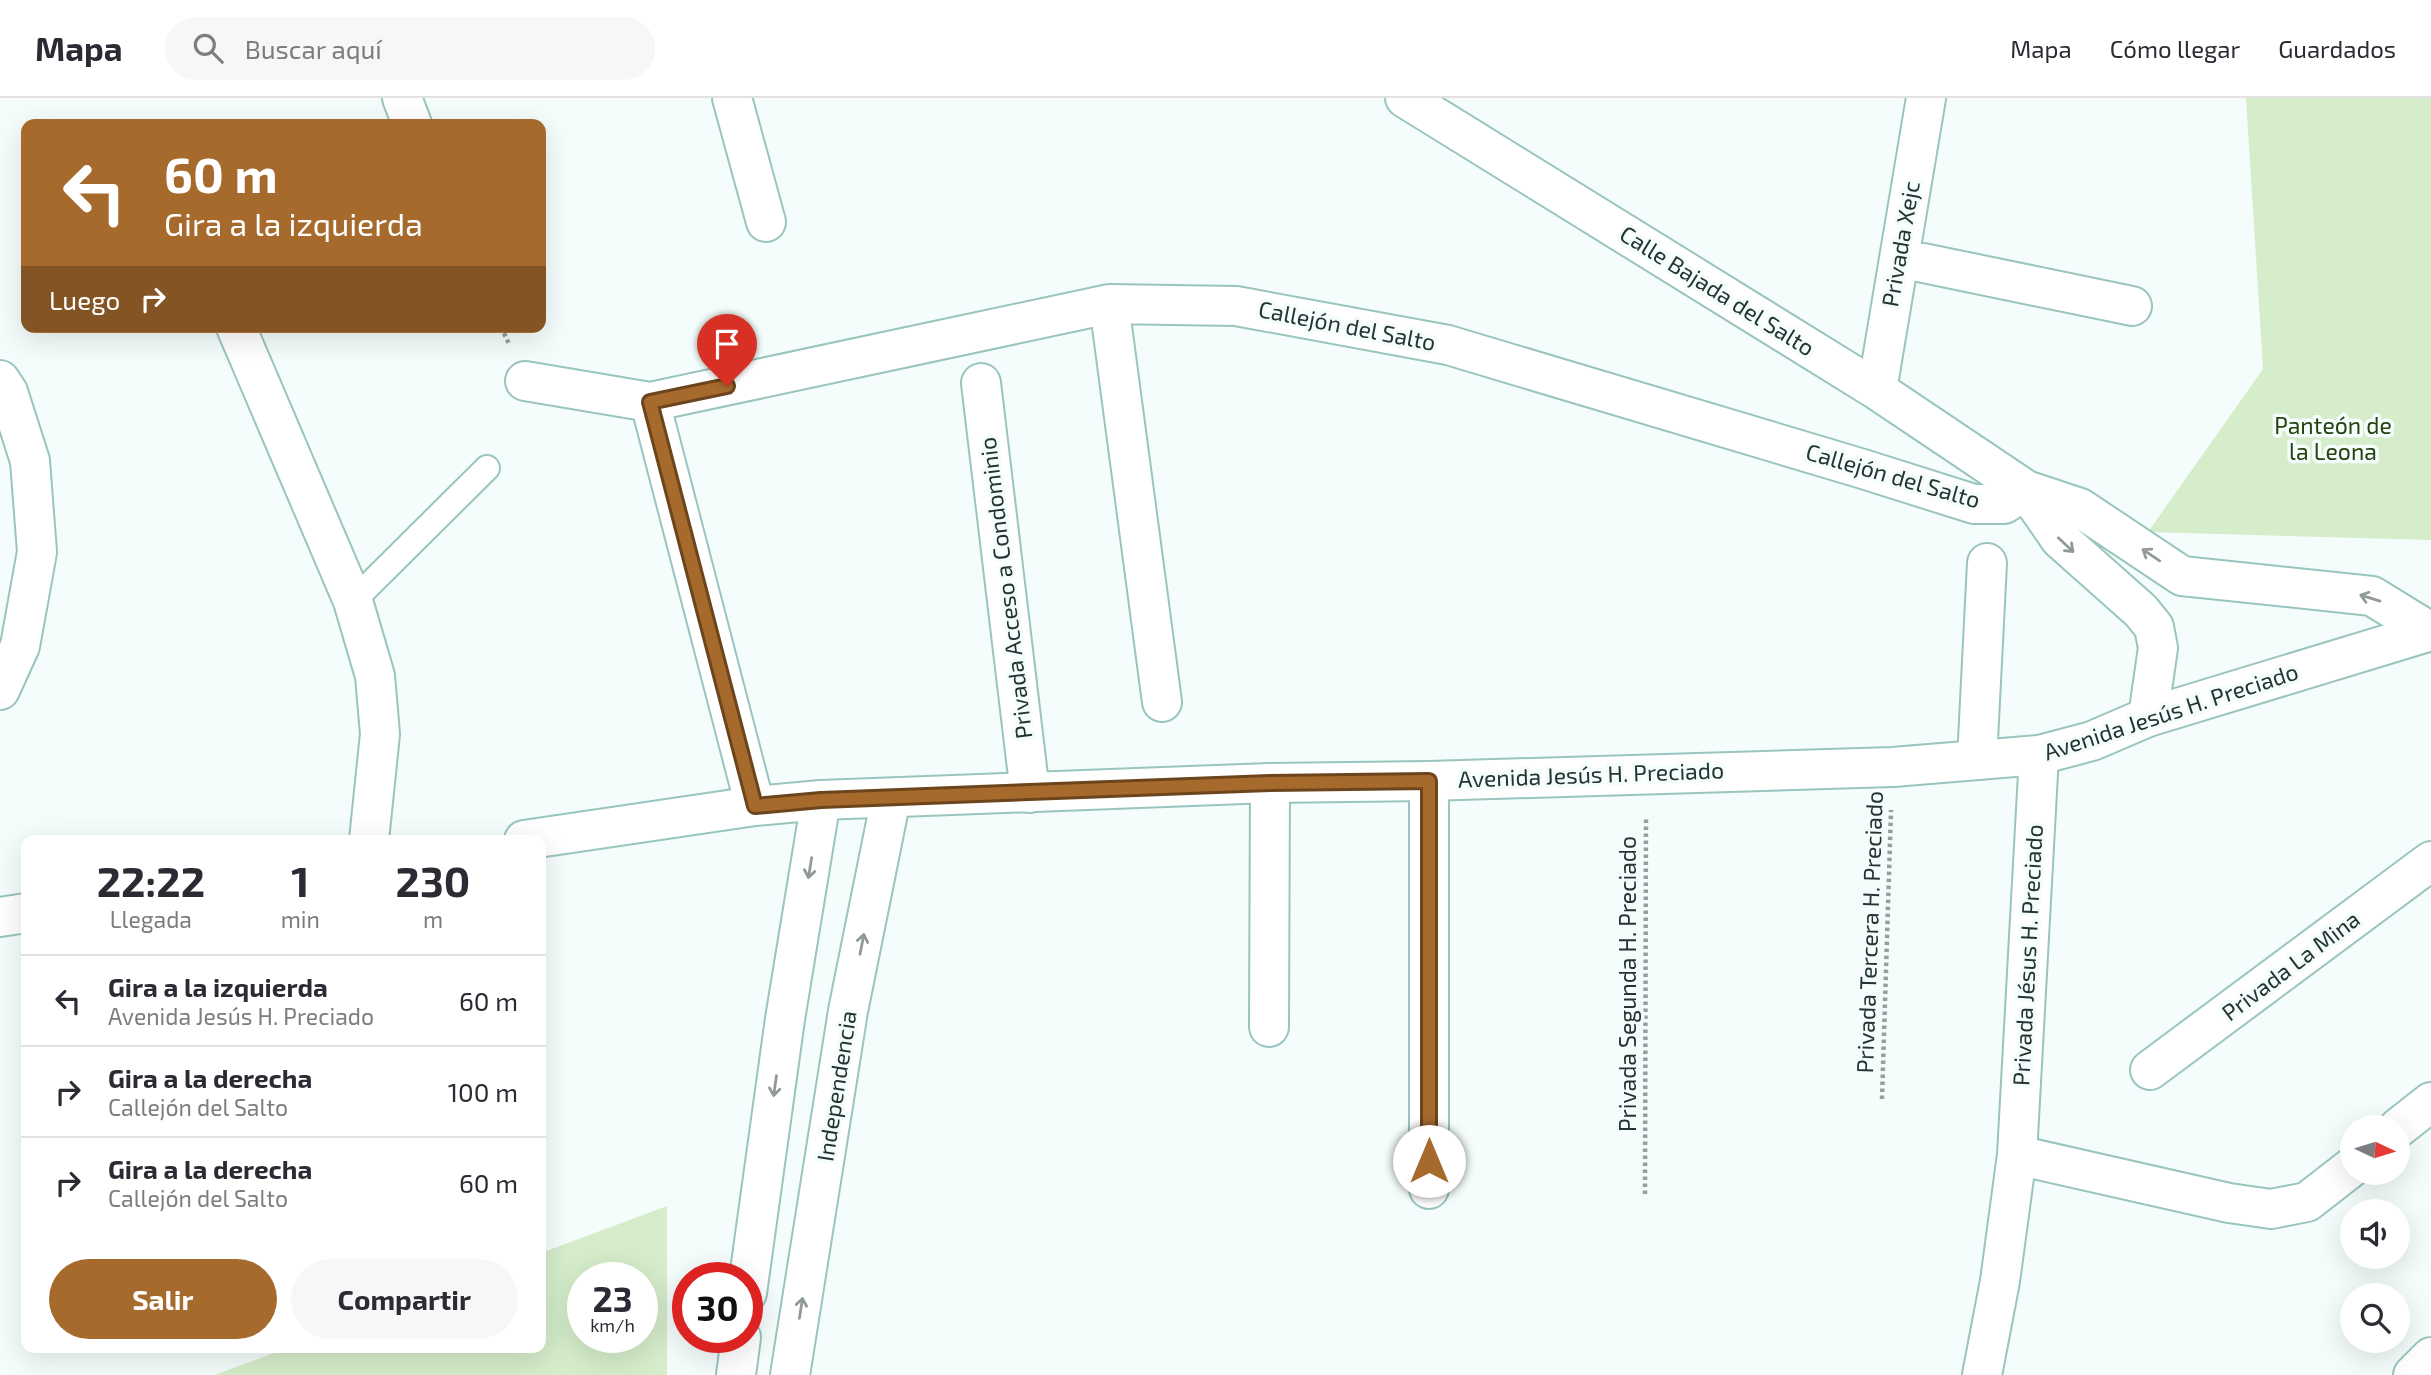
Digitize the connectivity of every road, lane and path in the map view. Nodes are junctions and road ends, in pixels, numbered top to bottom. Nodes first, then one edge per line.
1 (402, 98) edge
2 (732, 98) edge
3 (1405, 98) edge
4 (1926, 98) edge
5 (410, 119) edge
6 (766, 222) dead end
7 (1899, 258) junction
8 (1109, 304) junction
9 (2132, 306) dead end
10 (239, 333) edge
11 (0, 380) edge
12 (526, 381) dead end
13 (981, 383) dead end
14 (1877, 390) junction
15 (650, 402) junction
16 (487, 468) dead end
17 (2026, 490) junction
18 (1987, 563) dead end
19 (354, 601) junction
20 (2430, 631) edge
21 (0, 690) edge
22 (1162, 702) dead end
23 (2148, 717) junction
24 (2039, 755) junction
25 (1977, 760) junction
26 (1893, 767) junction
27 (1646, 773) junction
28 (1429, 781) junction
29 (1270, 783) junction
30 (1030, 793) junction
31 (891, 798) junction
32 (821, 800) junction
33 (755, 806) junction
34 (370, 835) edge
35 (546, 837) edge
36 (2431, 861) edge
37 (21, 914) edge
38 (0, 917) edge
39 (1269, 1027) dead end
40 (2150, 1070) dead end
41 (1882, 1099) dead end
42 (2431, 1102) edge
43 (2410, 1119) edge
44 (2017, 1156) junction
45 (2340, 1176) edge
46 (1429, 1189) dead end
47 (1645, 1194) dead end
48 (751, 1262) edge
49 (739, 1353) edge
50 (2431, 1357) edge
51 (736, 1375) edge
52 (790, 1375) edge
53 (1982, 1375) edge
54 (2413, 1375) edge

1 - 5 street
2 - 6 street
3 - 14 street, Calle Bajada del Salto
4 - 7 street, Privada Xejc
7 - 9 street
7 - 14 street, Privada Xejc
8 - 15 street, Callejón del Salto
8 - 17 street, Callejón del Salto
8 - 22 street
10 - 19 street
11 - 21 street
12 - 15 street, Callejón del Salto
13 - 30 street, Privada Acceso a Condominio
14 - 17 street, Calle Bajada del Salto
15 - 33 street
16 - 19 lane
20 -> 17 street, Calle Bajada del Salto
17 -> 23 street, Calle Bajada del Salto
18 - 25 street
19 - 34 street
20 - 23 street, Avenida Jesús H. Preciado
23 - 24 street, Avenida Jesús H. Preciado
24 - 25 street, Avenida Jesús H. Preciado
24 - 44 street, Privada Jésus H. Preciado
25 - 26 street, Avenida Jesús H. Preciado
26 - 27 street, Avenida Jesús H. Preciado
26 - 41 path, Privada Tercera H. Preciado
27 - 28 street, Avenida Jesús H. Preciado
27 - 47 path, Privada Segunda H. Preciado
28 - 29 street, Avenida Jesús H. Preciado
28 - 46 street
29 - 30 street, Avenida Jesús H. Preciado
29 - 39 street
30 - 31 street, Avenida Jesús H. Preciado
31 - 32 street, Avenida Jesús H. Preciado
52 -> 31 street, Independencia
32 - 33 street, Avenida Jesús H. Preciado
32 -> 48 street
33 - 35 street, Avenida Jesús H. Preciado
36 - 40 street, Privada La Mina
37 - 38 street
42 - 43 street
44 - 45 street
44 - 53 street, Privada Jésus H. Preciado
49 - 51 street
50 - 54 street

